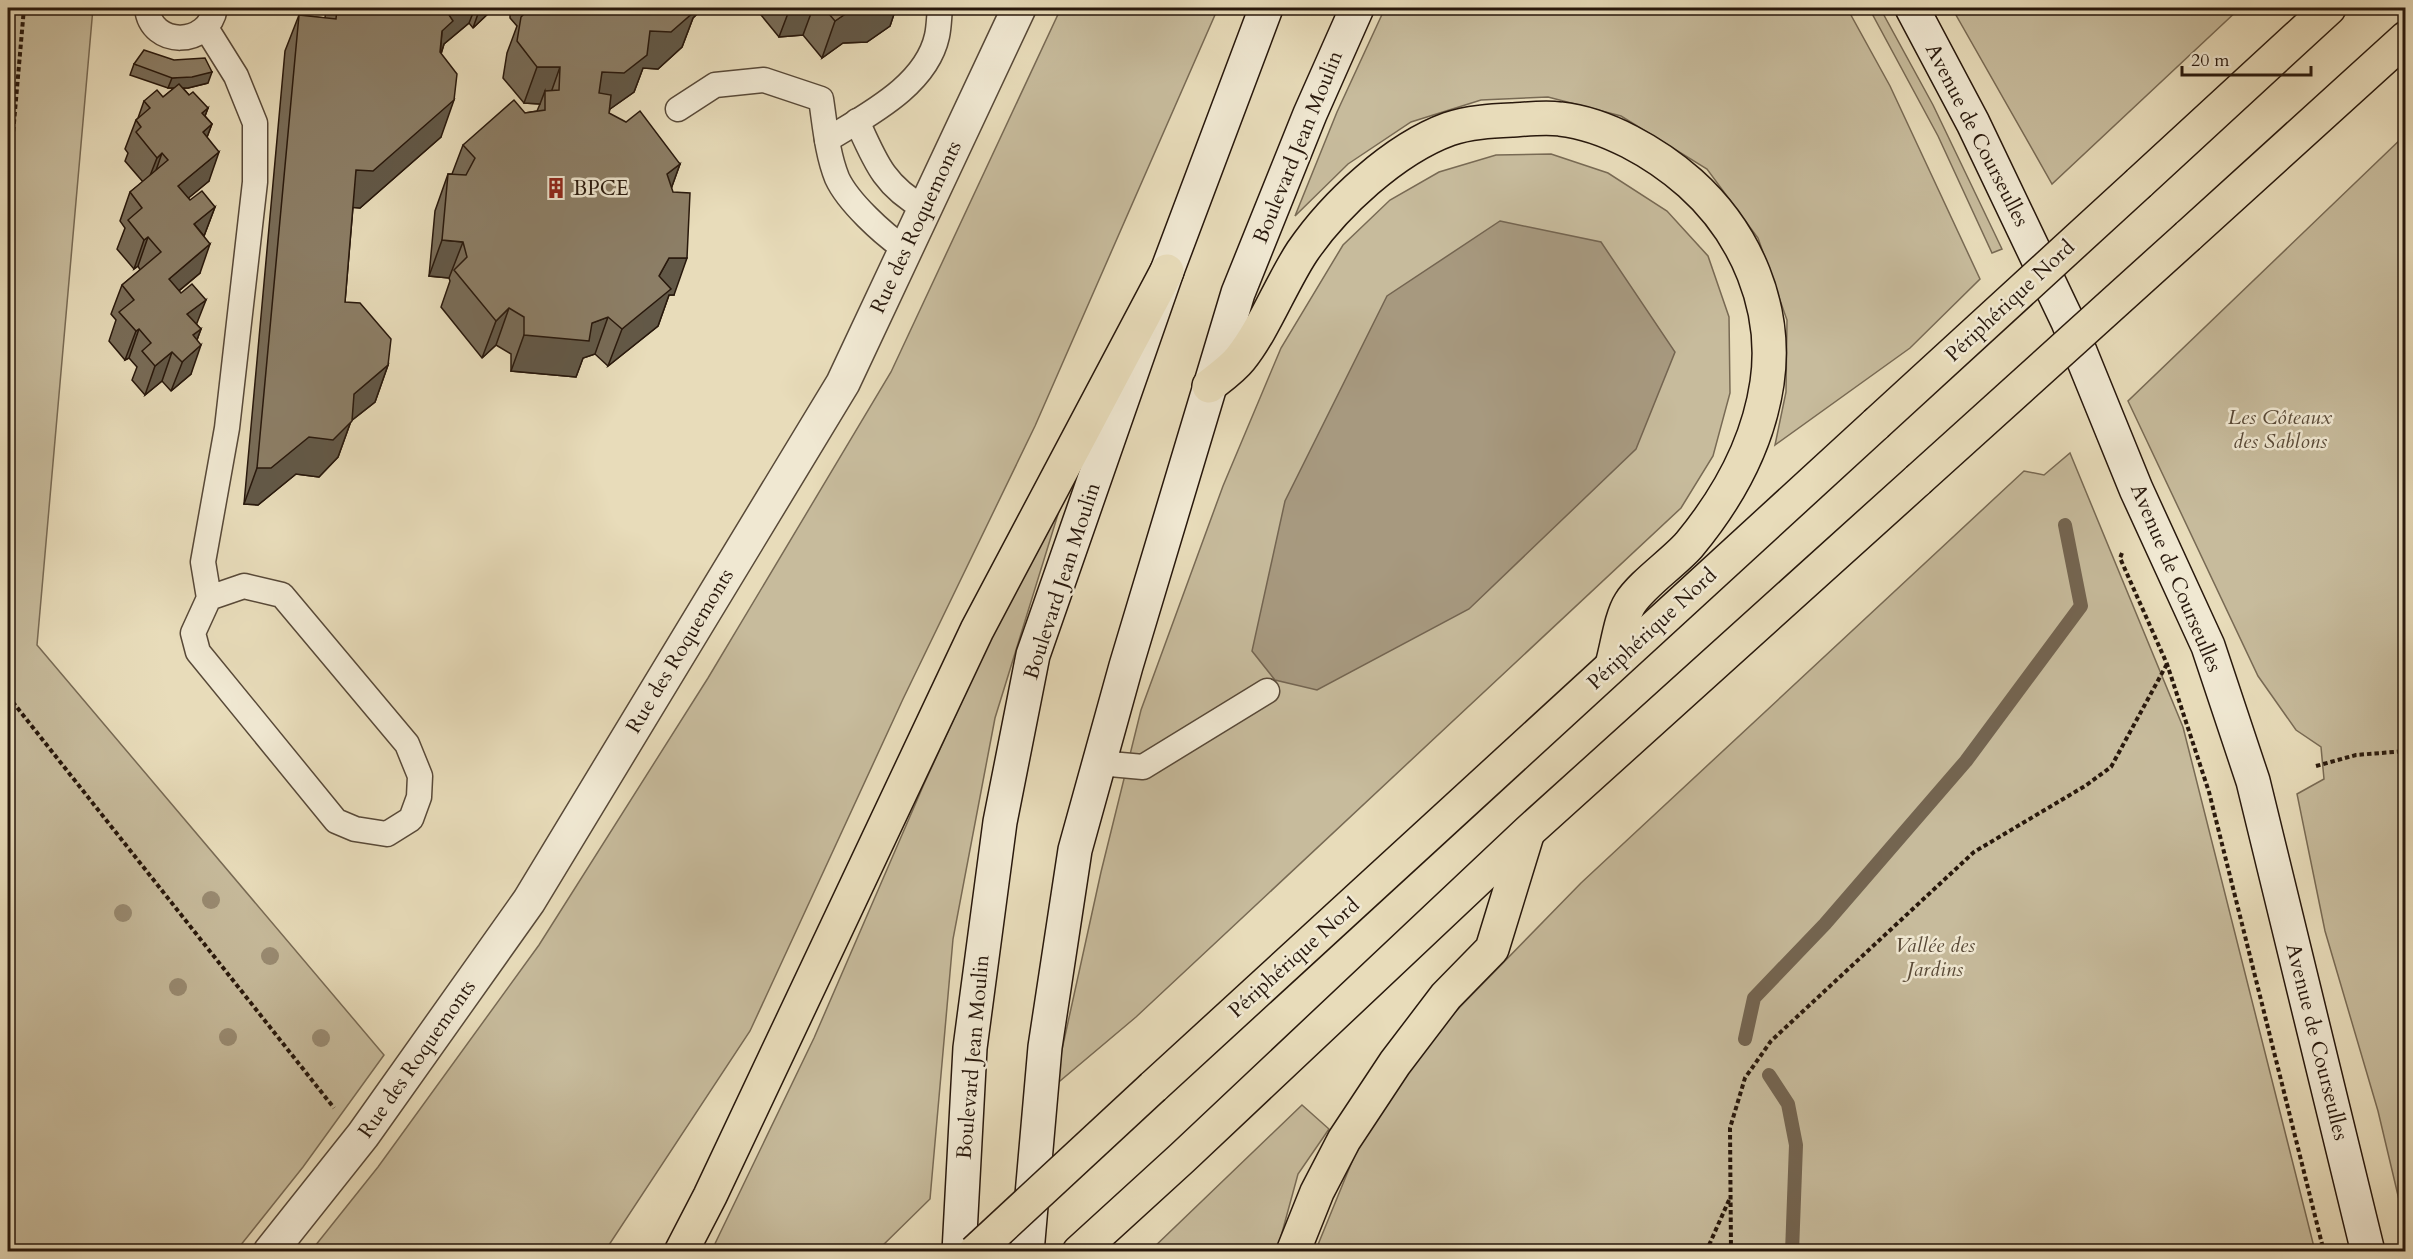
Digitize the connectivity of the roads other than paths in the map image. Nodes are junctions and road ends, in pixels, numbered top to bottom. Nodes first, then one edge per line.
1 (147, 8) edge
2 (940, 8) edge
3 (1018, 8) edge
4 (1266, 8) edge
5 (1357, 8) edge
6 (1912, 8) edge
7 (2329, 8) edge
8 (211, 18) edge
9 (2406, 38) edge
10 (678, 109) dead end
11 (857, 121) junction
12 (827, 140) junction
13 (924, 208) junction
14 (905, 249) junction
15 (1167, 271) junction
16 (1209, 386) junction
17 (209, 598) junction
18 (1612, 665) junction
19 (1267, 691) dead end
20 (1099, 763) junction
21 (1528, 832) junction
22 (270, 1251) edge
23 (681, 1251) edge
24 (959, 1251) edge
25 (975, 1251) edge
26 (1027, 1251) edge
27 (1079, 1251) edge
28 (1293, 1251) edge
29 (2368, 1251) edge

1 - 8 lane
2 - 11 lane
3 - 13 street, Rue des Roquemonts
4 - 15 street, Boulevard Jean Moulin
5 - 16 street, Boulevard Jean Moulin
6 - 29 street, Avenue de Courseulles
7 - 18 highway, Périphérique Nord, bridge
8 - 17 lane
9 - 21 highway, bridge
10 - 12 lane
11 - 12 lane
11 - 13 lane
12 - 14 lane
13 - 14 street, Rue des Roquemonts
14 - 22 street, Rue des Roquemonts
15 - 23 highway
15 - 24 street, Boulevard Jean Moulin
16 - 18 highway
16 - 20 street, Boulevard Jean Moulin
17 - 17 lane
18 - 25 highway, Périphérique Nord, bridge
19 - 20 lane
20 - 26 street, Boulevard Jean Moulin
21 - 27 highway
21 - 28 highway

